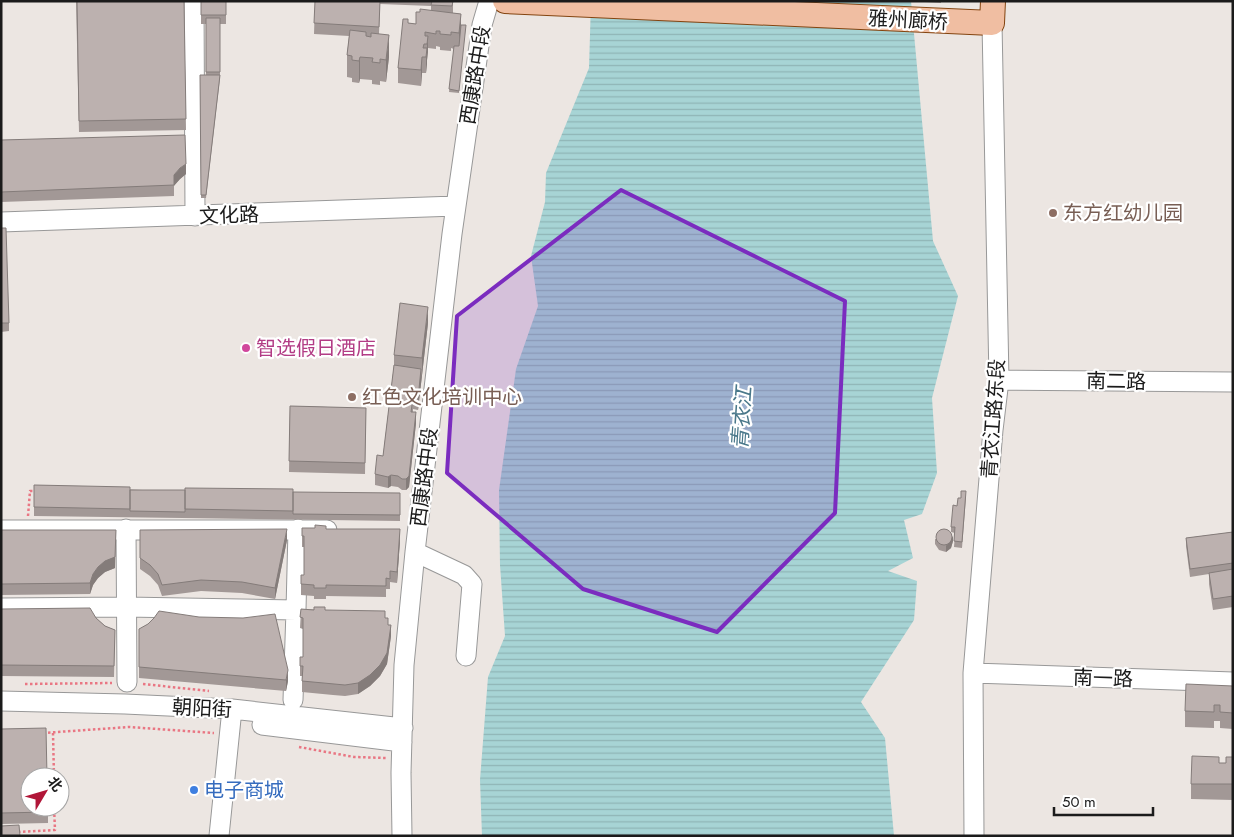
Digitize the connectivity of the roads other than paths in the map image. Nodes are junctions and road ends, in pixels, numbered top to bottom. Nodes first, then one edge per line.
1 (194, 1) edge
2 (489, 1) edge
3 (505, 1) edge
4 (514, 2) edge
5 (986, 16) edge
6 (456, 206) junction
7 (195, 216) junction
8 (1, 222) edge
9 (999, 380) junction
10 (1233, 382) edge
11 (126, 529) junction
12 (298, 529) junction
13 (1, 530) edge
14 (344, 530) edge
15 (415, 552) junction
16 (126, 607) junction
17 (1, 608) edge
18 (296, 610) junction
19 (466, 656) dead end
20 (972, 673) junction
21 (128, 682) dead end
22 (1233, 682) edge
23 (292, 700) dead end
24 (1, 701) edge
25 (1, 712) edge
26 (232, 722) junction
27 (402, 735) junction
28 (220, 836) edge
29 (402, 836) edge
30 (974, 836) edge

1 - 7 street
2 - 6 street, 西康路中段
3 - 4 main road, 雅州廊桥
4 - 5 main road, 雅州廊桥
5 - 9 street, 青衣江路东段
6 - 7 street, 文化路
6 - 15 street, 西康路中段
7 - 8 street, 文化路
9 - 10 street, 南二路
9 - 20 street, 青衣江路东段
11 - 12 street
11 - 13 street
11 - 16 street
12 - 14 street
12 - 18 street
15 - 19 street
15 - 27 street, 西康路中段
16 - 17 street
16 - 18 street
16 - 21 street
18 - 23 street
20 - 22 street, 南一路
20 - 30 street, 青衣江路东段
24 - 26 street, 朝阳街
25 - 26 street, 朝阳街
26 - 27 street, 朝阳街
26 - 28 street
27 - 29 street, 西康路中段

